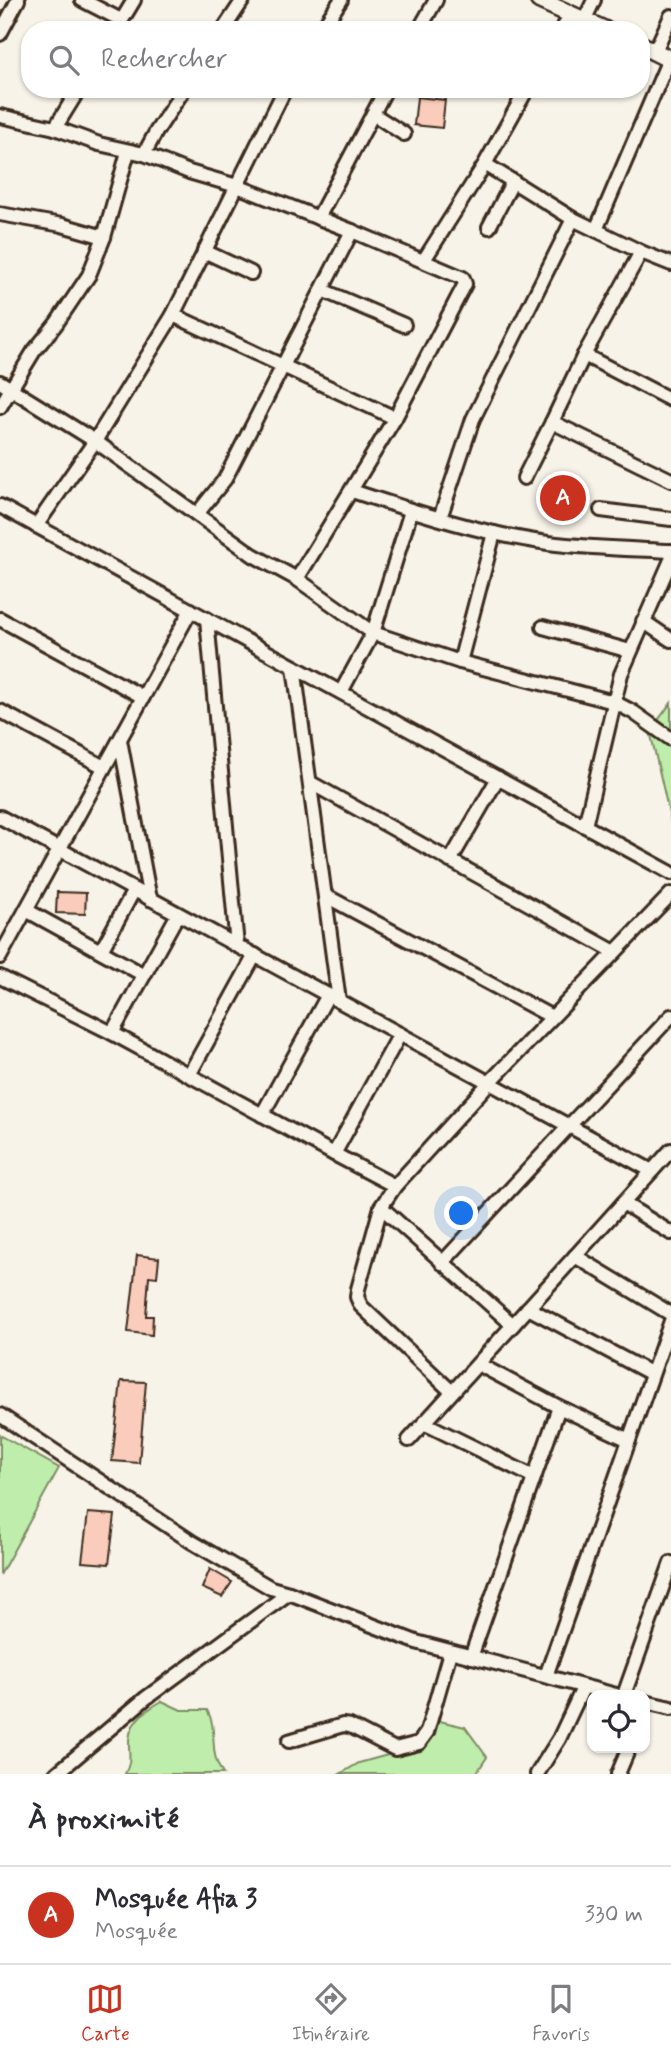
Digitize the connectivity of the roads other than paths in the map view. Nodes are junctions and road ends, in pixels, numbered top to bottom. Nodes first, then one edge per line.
1 (18, 0) edge
2 (82, 0) edge
3 (134, 0) edge
4 (243, 0) edge
5 (341, 0) edge
6 (436, 0) edge
7 (539, 0) edge
8 (594, 0) edge
9 (671, 16) edge
10 (578, 18) junction
11 (112, 21) edge
12 (121, 21) edge
13 (229, 21) edge
14 (327, 21) edge
15 (424, 21) edge
16 (574, 21) edge
17 (585, 21) edge
18 (0, 34) edge
19 (659, 54) edge
20 (650, 79) edge
21 (73, 98) edge
22 (178, 98) edge
23 (281, 98) edge
24 (381, 98) edge
25 (522, 98) edge
26 (643, 98) edge
27 (373, 114) junction
28 (0, 116) edge
29 (55, 128) junction
30 (404, 134) dead end
31 (128, 152) junction
32 (144, 155) junction
33 (485, 164) junction
34 (513, 181) junction
35 (237, 186) junction
36 (0, 214) edge
37 (318, 218) junction
38 (573, 219) junction
39 (489, 227) dead end
40 (596, 230) junction
41 (352, 231) junction
42 (104, 237) junction
43 (204, 251) junction
44 (641, 252) junction
45 (424, 260) junction
46 (671, 263) edge
47 (251, 273) dead end
48 (322, 290) junction
49 (173, 315) junction
50 (404, 325) dead end
51 (584, 355) junction
52 (283, 365) junction
53 (5, 386) edge
54 (671, 400) edge
55 (0, 407) edge
56 (395, 418) junction
57 (552, 422) junction
58 (95, 441) junction
59 (524, 478) dead end
60 (671, 480) edge
61 (352, 491) junction
62 (0, 506) edge
63 (601, 510) dead end
64 (411, 511) junction
65 (197, 514) junction
66 (440, 518) junction
67 (671, 519) edge
68 (36, 526) junction
69 (494, 533) junction
70 (671, 551) edge
71 (671, 560) edge
72 (297, 579) junction
73 (191, 610) junction
74 (0, 619) edge
75 (207, 619) junction
76 (643, 621) junction
77 (542, 627) dead end
78 (373, 633) junction
79 (671, 640) edge
80 (630, 651) junction
81 (460, 662) junction
82 (295, 667) junction
83 (341, 692) junction
84 (143, 696) junction
85 (614, 702) junction
86 (0, 710) edge
87 (671, 739) edge
88 (120, 740) junction
89 (104, 767) junction
90 (498, 778) junction
91 (310, 783) junction
92 (0, 817) edge
93 (585, 825) junction
94 (59, 849) junction
95 (450, 860) junction
96 (671, 873) edge
97 (134, 890) junction
98 (671, 894) edge
99 (326, 896) junction
100 (150, 899) junction
101 (26, 910) junction
102 (178, 914) junction
103 (237, 946) junction
104 (101, 951) junction
105 (615, 952) junction
106 (255, 956) junction
107 (0, 957) edge
108 (144, 975) junction
109 (0, 977) edge
110 (333, 998) junction
111 (671, 1016) edge
112 (552, 1017) junction
113 (112, 1033) junction
114 (400, 1034) junction
115 (189, 1075) junction
116 (489, 1083) junction
117 (262, 1115) junction
118 (568, 1126) junction
119 (671, 1150) edge
120 (334, 1154) junction
121 (652, 1171) junction
122 (396, 1186) junction
123 (623, 1203) junction
124 (381, 1207) junction
125 (671, 1233) edge
126 (575, 1256) junction
127 (442, 1263) junction
128 (528, 1308) junction
129 (671, 1314) edge
130 (671, 1321) edge
131 (513, 1325) junction
132 (478, 1364) junction
133 (652, 1374) junction
134 (452, 1392) junction
135 (559, 1407) junction
136 (0, 1415) edge
137 (424, 1423) junction
138 (409, 1440) dead end
139 (629, 1440) junction
140 (534, 1478) junction
141 (671, 1563) edge
142 (289, 1593) junction
143 (450, 1652) junction
144 (471, 1657) junction
145 (546, 1676) junction
146 (583, 1688) junction
147 (592, 1690) edge
148 (627, 1690) edge
149 (650, 1706) edge
150 (671, 1708) edge
151 (289, 1741) dead end
152 (627, 1753) edge
153 (56, 1774) edge
154 (537, 1774) edge
155 (618, 1774) edge

1 - 18 street
2 - 11 street
3 - 12 street
4 - 13 street
5 - 14 street
6 - 15 street
7 - 10 street
8 - 10 street
9 - 19 street
10 - 16 street
10 - 17 street
19 - 20 street
21 - 29 street
22 - 32 street
23 - 35 street
24 - 27 street
25 - 33 street
26 - 40 street
27 - 30 street
27 - 37 street
28 - 29 street
29 - 31 street
31 - 32 street
31 - 42 street
32 - 35 street
33 - 34 street
33 - 45 street
34 - 38 street
34 - 39 street
35 - 37 street
35 - 43 street
36 - 42 street
37 - 41 street
38 - 40 street
38 - 66 street
40 - 44 street
41 - 45 street
41 - 48 street
42 - 53 street
43 - 47 street
43 - 49 street
44 - 46 street
44 - 51 street
45 - 56 street
48 - 50 street
48 - 52 street
49 - 52 street
49 - 58 street
51 - 54 street
51 - 57 street
52 - 56 street
52 - 65 street
53 - 55 street
53 - 58 street
56 - 61 street
57 - 59 street
57 - 60 street
58 - 65 street
58 - 68 street
61 - 64 street
61 - 72 street
62 - 68 street
63 - 67 street
64 - 66 street
64 - 78 street
65 - 72 street
66 - 69 street
68 - 73 street
69 - 70 street
69 - 81 street
71 - 76 street
72 - 78 street
73 - 75 street
73 - 84 street
74 - 84 street
75 - 82 street
75 - 103 street
76 - 79 street
76 - 80 street
77 - 80 street
78 - 81 street
78 - 83 street
80 - 85 street
81 - 85 street
82 - 83 street
82 - 91 street
83 - 90 street
84 - 88 street
85 - 87 street
85 - 93 street
86 - 89 street
88 - 89 street
88 - 100 street
89 - 94 street
90 - 93 street
90 - 95 street
91 - 95 street
91 - 99 street
92 - 94 street
93 - 96 street
94 - 97 street
94 - 101 street
95 - 105 street
97 - 100 street
97 - 104 street
98 - 105 street
99 - 110 street
99 - 112 street
100 - 102 street
101 - 104 street
101 - 107 street
102 - 103 street
102 - 108 street
103 - 106 street
104 - 108 street
105 - 112 street
106 - 110 street
106 - 115 street
108 - 113 street
109 - 113 street
110 - 114 street
110 - 117 street
111 - 118 street
112 - 116 street
113 - 115 street
114 - 116 street
114 - 120 street
115 - 117 street
116 - 118 street
116 - 122 street
117 - 120 street
118 - 121 street
118 - 127 street
119 - 121 street
120 - 122 street
121 - 123 street
122 - 124 street
123 - 125 street
123 - 126 street
124 - 127 street
124 - 134 street
126 - 128 street
126 - 129 street
127 - 131 street
128 - 131 street
128 - 133 street
130 - 133 street
131 - 132 street
132 - 134 street
132 - 135 street
133 - 139 street
134 - 137 street
135 - 139 street
135 - 140 street
136 - 142 street
137 - 138 street
137 - 140 street
139 - 145 street
140 - 144 street
141 - 148 street
142 - 143 street
142 - 153 street
143 - 144 street
143 - 151 street
144 - 145 street
145 - 146 street
146 - 147 street
146 - 154 street
149 - 150 street
152 - 155 street

